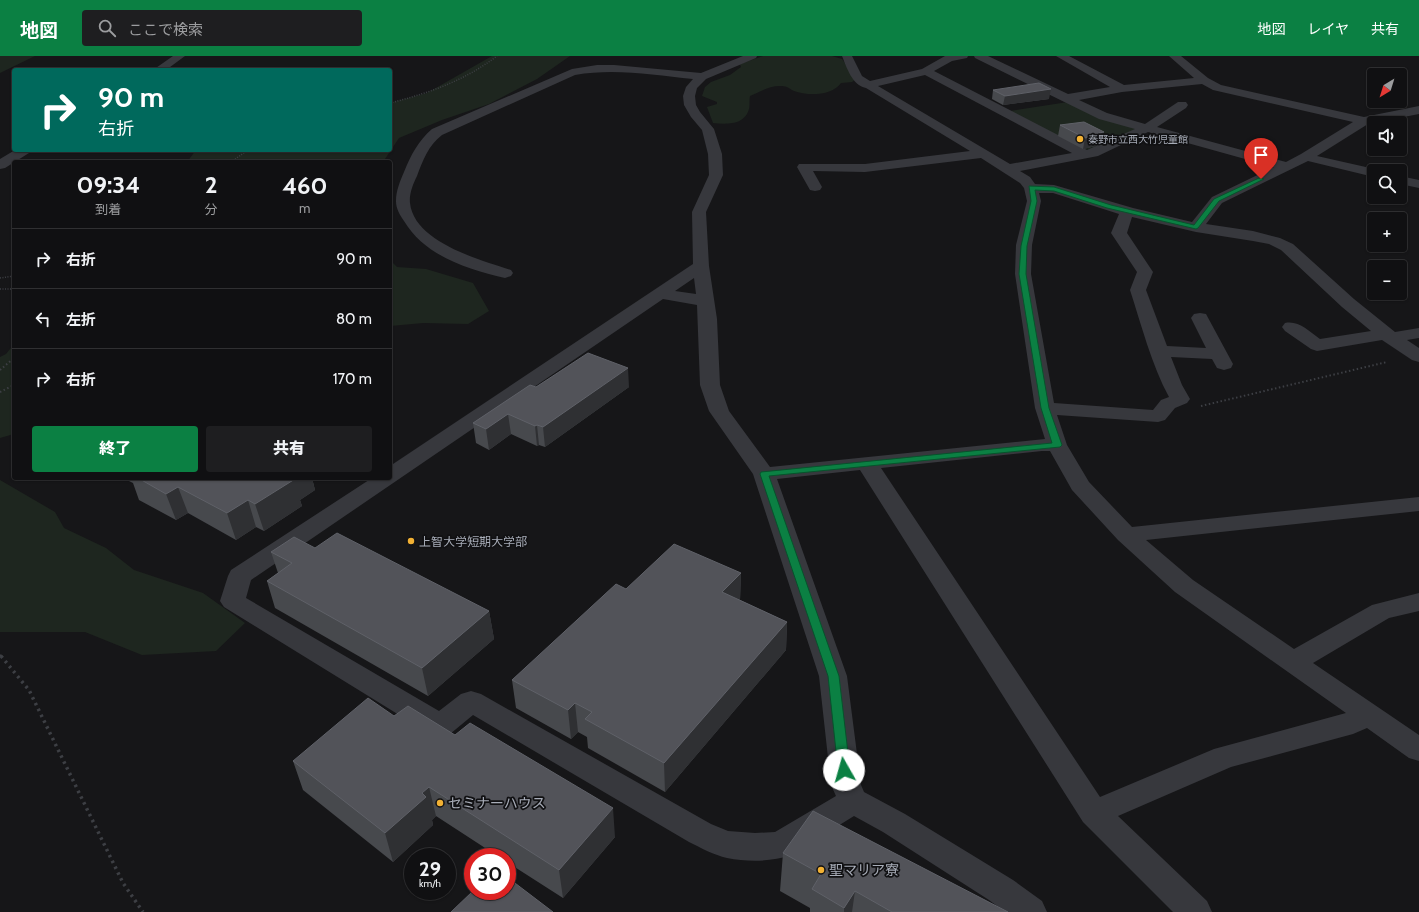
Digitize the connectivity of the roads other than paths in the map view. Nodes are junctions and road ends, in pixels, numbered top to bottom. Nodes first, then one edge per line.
1 (180, 56) edge
2 (752, 56) edge
3 (847, 56) edge
4 (963, 56) edge
5 (979, 56) edge
6 (1061, 56) edge
7 (1174, 56) edge
8 (162, 68) edge
9 (926, 71) junction
10 (702, 77) junction
11 (1204, 80) junction
12 (866, 85) junction
13 (1122, 90) junction
14 (1067, 98) junction
15 (1182, 105) dead end
16 (1419, 110) edge
17 (1364, 121) junction
18 (1147, 128) junction
19 (21, 152) edge
20 (982, 154) junction
21 (1086, 155) junction
22 (1306, 156) junction
23 (796, 164) dead end
24 (0, 165) edge
25 (1286, 166) junction
26 (813, 167) junction
27 (1008, 169) junction
28 (1367, 171) edge
29 (1407, 181) edge
30 (1419, 184) edge
31 (815, 187) dead end
32 (1031, 188) junction
33 (1128, 212) junction
34 (1196, 227) junction
35 (702, 266) junction
36 (505, 273) dead end
37 (662, 294) junction
38 (705, 301) junction
39 (1200, 318) dead end
40 (1291, 327) dead end
41 (1419, 333) edge
42 (1389, 336) junction
43 (1159, 351) junction
44 (1418, 356) edge
45 (1045, 408) junction
46 (1057, 445) junction
47 (867, 464) junction
48 (764, 474) junction
49 (392, 475) edge
50 (384, 480) edge
51 (1419, 504) edge
52 (1126, 535) junction
53 (1419, 602) edge
54 (1293, 662) junction
55 (1367, 714) junction
56 (1419, 750) edge
57 (853, 801) junction
58 (1094, 813) junction
59 (1030, 912) edge
60 (1195, 912) edge

1 - 8 street
2 - 10 street
3 - 12 street
4 - 9 street
5 - 14 street
6 - 13 street
7 - 11 street
9 - 12 street
9 - 21 street
10 - 35 street
10 - 36 street
11 - 13 street
11 - 17 street
12 - 20 street
13 - 14 street
14 - 18 street
15 - 18 street
16 - 17 street
17 - 22 street
18 - 21 street
18 - 25 street
19 - 24 street
20 - 26 street
20 - 27 street
21 - 27 street
22 - 25 street
22 - 28 street
23 - 26 street
25 - 34 street
26 - 31 street
27 - 32 street
29 - 30 street
32 - 33 street
32 - 45 street
33 - 34 street
33 - 43 street
34 - 42 street
35 - 37 street
35 - 38 street
37 - 38 street
37 - 49 street
38 - 48 street
39 - 43 street
40 - 42 street
41 - 42 street
42 - 44 street
43 - 45 street
45 - 46 street
46 - 47 street
46 - 52 street
47 - 48 street
47 - 58 street
48 - 57 street
50 - 57 street
51 - 52 street
52 - 54 street
53 - 54 street
54 - 55 street
55 - 56 street
55 - 58 street
57 - 59 street
58 - 60 street

